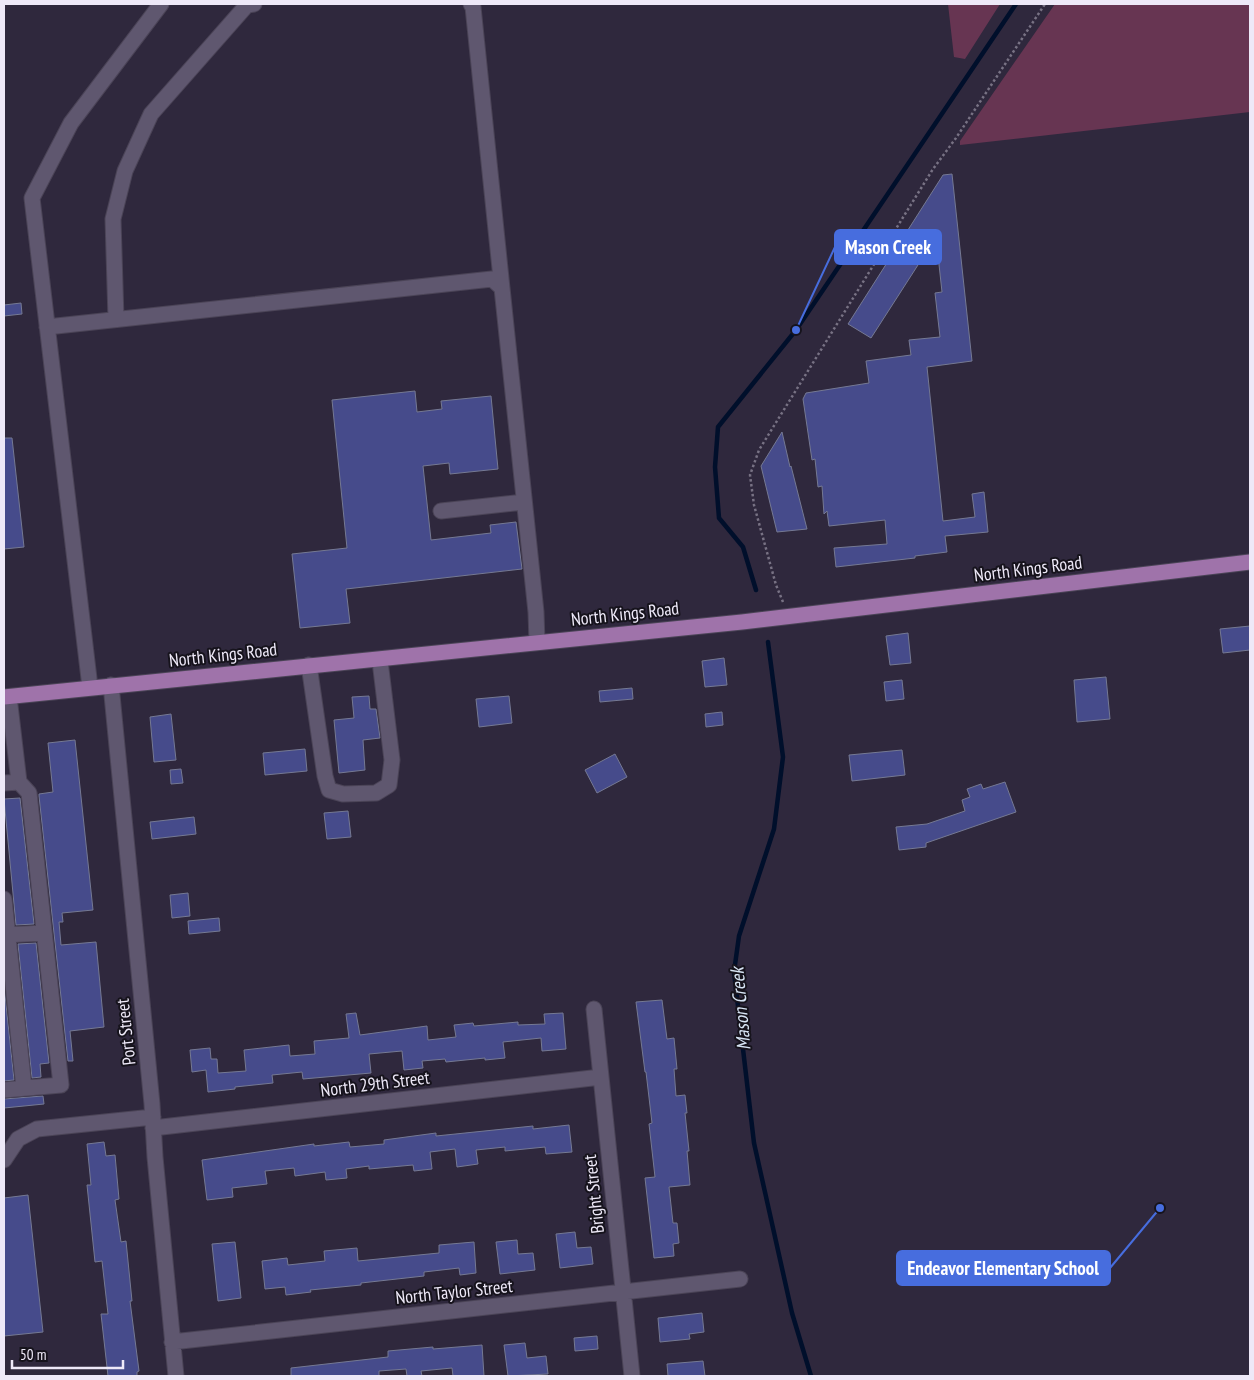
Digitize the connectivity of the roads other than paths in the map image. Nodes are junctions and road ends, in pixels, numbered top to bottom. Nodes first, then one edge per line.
1 (161, 4) edge
2 (254, 4) edge
3 (471, 4) edge
4 (502, 288) junction
5 (116, 319) junction
6 (47, 327) junction
7 (524, 502) junction
8 (440, 511) dead end
9 (1250, 562) edge
10 (537, 642) junction
11 (382, 659) junction
12 (309, 665) junction
13 (111, 685) junction
14 (90, 688) junction
15 (6, 697) edge
16 (9, 739) edge
17 (19, 782) junction
18 (4, 783) edge
19 (4, 899) edge
20 (44, 933) junction
21 (6, 935) edge
22 (594, 1009) dead end
23 (601, 1077) junction
24 (24, 1088) junction
25 (4, 1090) edge
26 (153, 1123) junction
27 (4, 1160) edge
28 (740, 1279) dead end
29 (622, 1292) junction
30 (172, 1342) junction
31 (176, 1376) edge
32 (632, 1376) edge

1 - 6 street
2 - 5 street
3 - 4 street
4 - 5 street
4 - 7 street
5 - 6 street
6 - 14 street
7 - 8 street
7 - 10 street
9 - 10 main road, North Kings Road
10 - 11 main road, North Kings Road
11 - 12 main road, North Kings Road
11 - 12 street
12 - 13 main road, North Kings Road
13 - 14 main road, North Kings Road
13 - 26 street, Port Street
14 - 15 main road, North Kings Road
15 - 16 street
16 - 17 street
17 - 18 street
17 - 20 street
19 - 21 street
20 - 21 street
20 - 24 street
21 - 24 street
22 - 23 street, Bright Street
23 - 26 street, North 29th Street
23 - 29 street, Bright Street
24 - 25 street
26 - 27 street, North 29th Street
26 - 30 street, Port Street
28 - 29 street, North Taylor Street
29 - 30 street, North Taylor Street
29 - 32 street, Bright Street
30 - 31 street, Port Street

